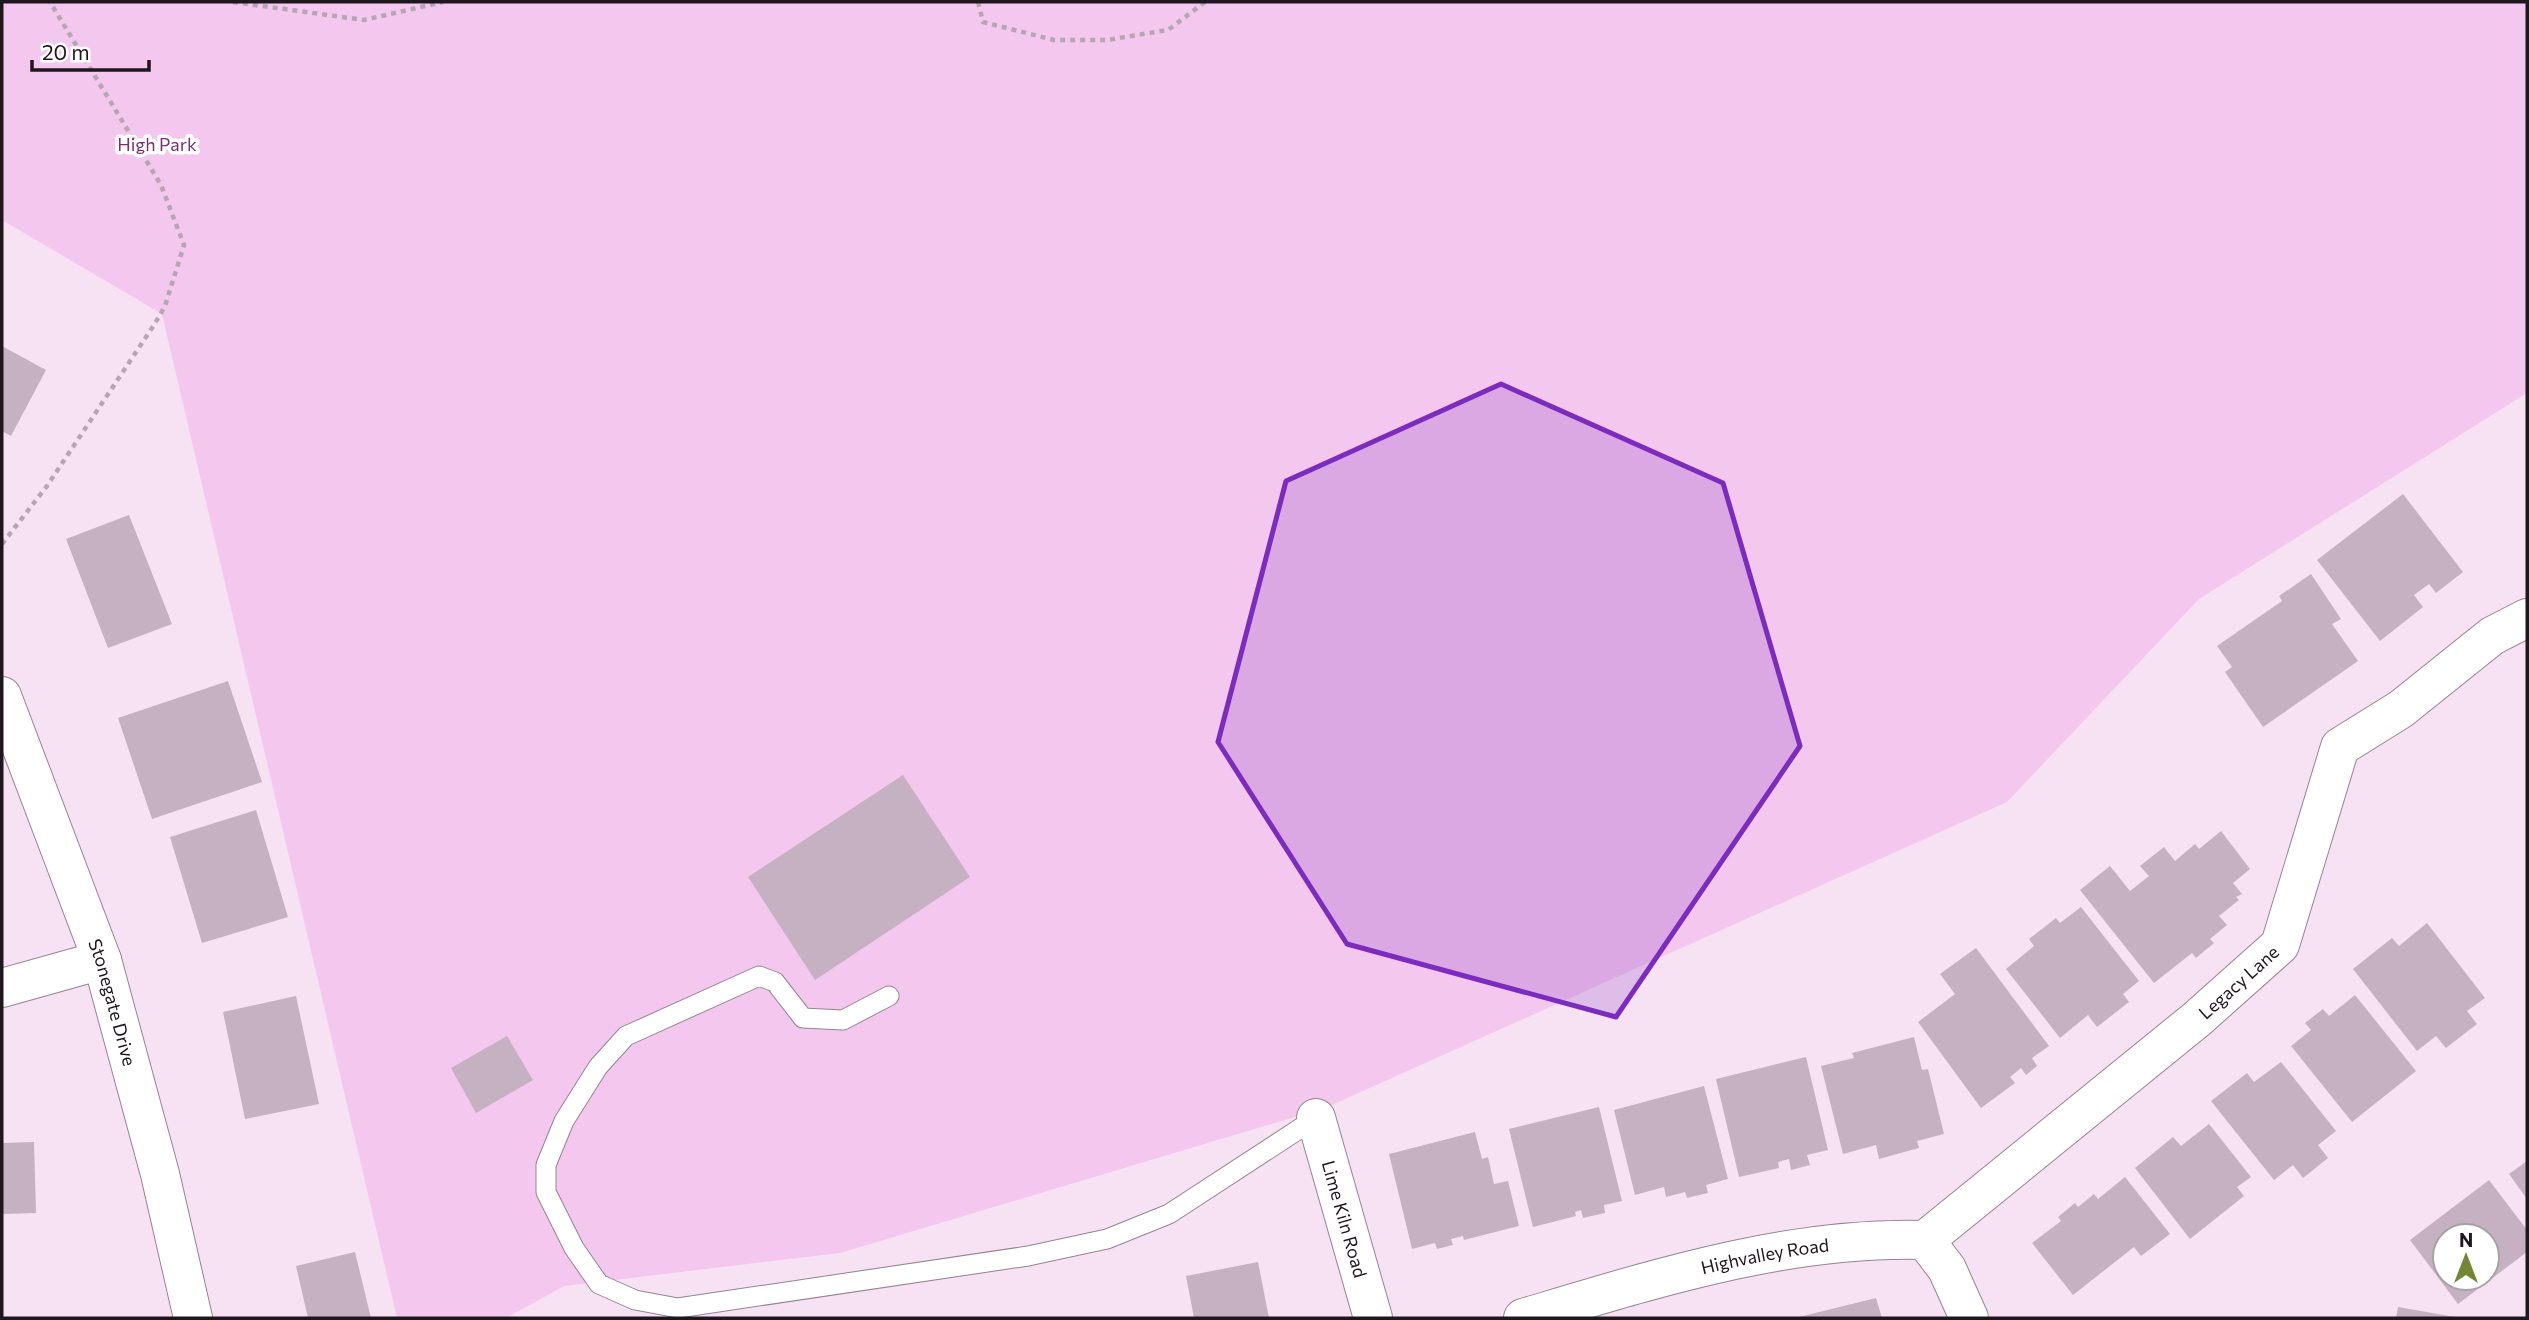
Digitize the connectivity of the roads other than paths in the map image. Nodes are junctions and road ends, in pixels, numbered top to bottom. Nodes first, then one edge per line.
1 (2527, 618) edge
2 (2, 696) edge
3 (102, 960) junction
4 (2, 988) edge
5 (889, 996) dead end
6 (1316, 1118) joint
7 (1925, 1240) junction
8 (193, 1318) edge
9 (1373, 1318) edge
10 (1523, 1318) edge
11 (1969, 1318) edge

1 - 7 street, Legacy Lane
2 - 3 street, Stonegate Drive
3 - 4 street
3 - 8 street, Stonegate Drive
5 - 6 lane
6 - 9 street, Lime Kiln Road
7 - 10 street, Highvalley Road
7 - 11 street

